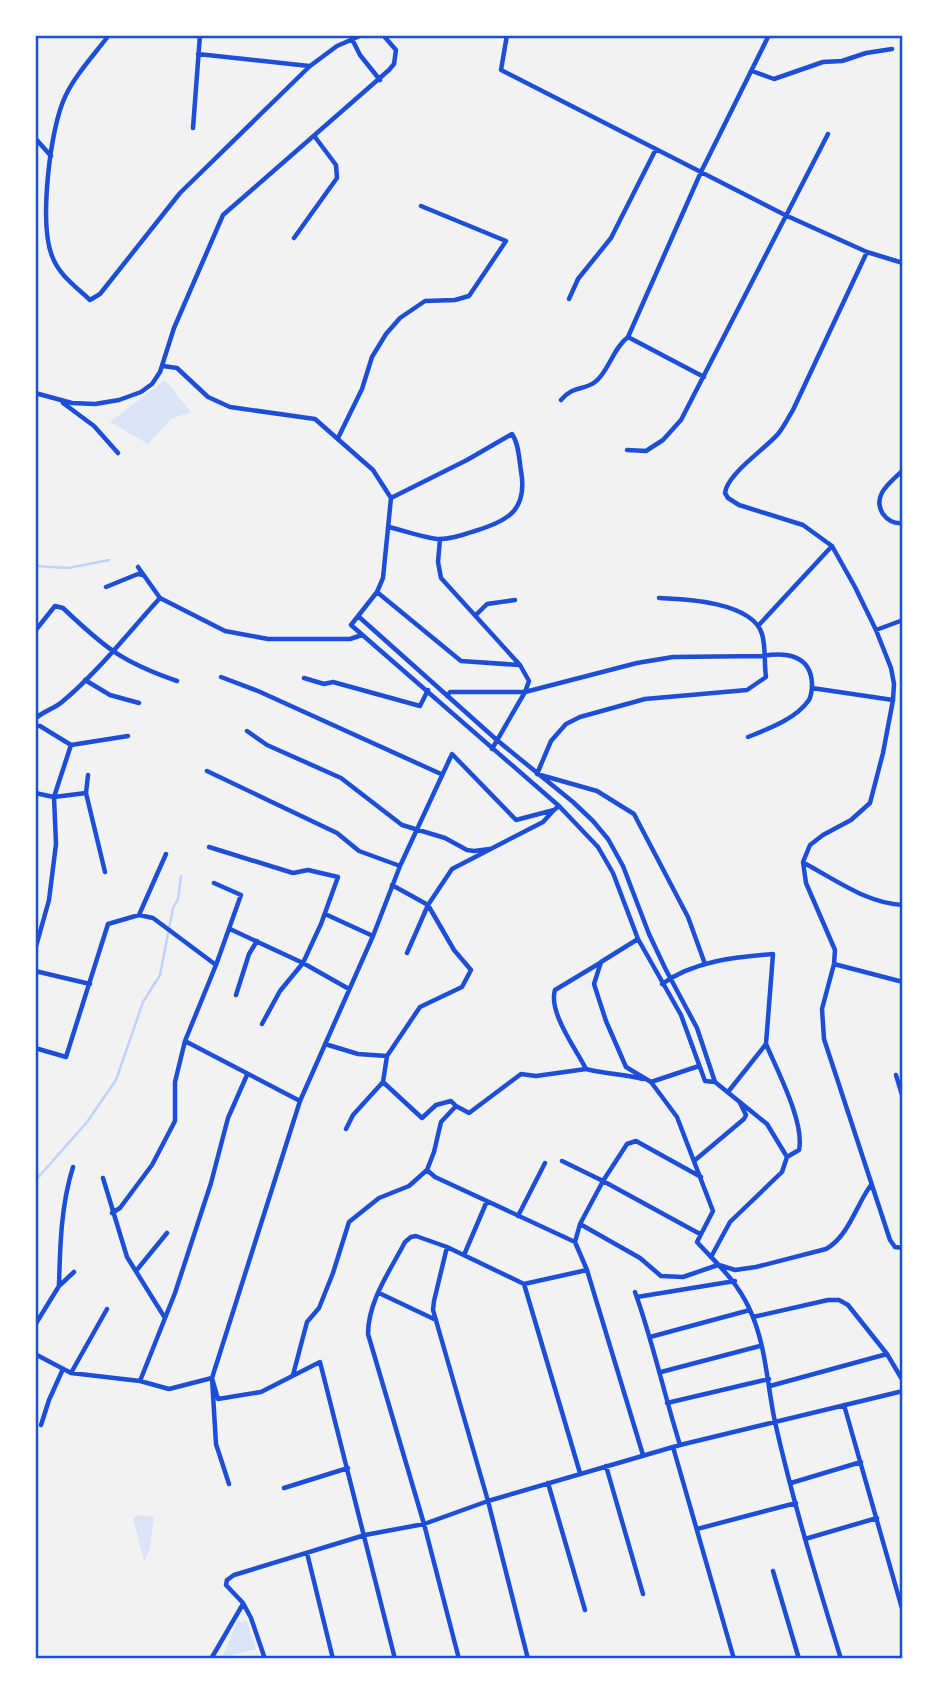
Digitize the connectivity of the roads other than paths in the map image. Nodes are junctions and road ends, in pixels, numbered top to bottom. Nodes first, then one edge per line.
1 (108, 35) edge
2 (200, 35) edge
3 (362, 35) edge
4 (383, 35) edge
5 (507, 35) edge
6 (769, 35) edge
7 (352, 39) junction
8 (892, 49) dead end
9 (198, 54) junction
10 (310, 66) junction
11 (752, 71) junction
12 (380, 80) junction
13 (193, 128) dead end
14 (828, 134) dead end
15 (315, 137) junction
16 (35, 138) edge
17 (656, 149) junction
18 (51, 156) junction
19 (701, 172) junction
20 (421, 206) dead end
21 (785, 215) junction
22 (294, 238) dead end
23 (867, 252) junction
24 (903, 263) edge
25 (569, 299) dead end
26 (628, 337) junction
27 (163, 366) junction
28 (704, 377) junction
29 (35, 393) edge
30 (561, 400) dead end
31 (59, 401) junction
32 (338, 438) junction
33 (627, 450) dead end
34 (118, 453) dead end
35 (903, 470) edge
36 (391, 498) junction
37 (903, 523) edge
38 (389, 527) junction
39 (440, 539) junction
40 (832, 546) junction
41 (138, 567) dead end
42 (143, 575) junction
43 (106, 587) dead end
44 (377, 592) junction
45 (159, 598) junction
46 (659, 598) dead end
47 (515, 600) dead end
48 (476, 615) junction
49 (358, 616) junction
50 (903, 620) edge
51 (758, 626) junction
52 (876, 630) junction
53 (35, 631) edge
54 (362, 635) junction
55 (111, 652) junction
56 (764, 656) junction
57 (520, 665) junction
58 (221, 677) dead end
59 (304, 678) dead end
60 (85, 680) junction
61 (177, 681) dead end
62 (813, 688) junction
63 (428, 690) junction
64 (525, 692) junction
65 (447, 696) junction
66 (893, 700) junction
67 (139, 703) dead end
68 (35, 719) edge
69 (35, 726) edge
70 (247, 731) dead end
71 (128, 736) dead end
72 (748, 737) dead end
73 (498, 741) junction
74 (71, 745) junction
75 (492, 749) junction
76 (207, 771) dead end
77 (441, 774) junction
78 (537, 774) junction
79 (88, 775) dead end
80 (35, 793) edge
81 (86, 793) junction
82 (54, 797) junction
83 (559, 806) junction
84 (554, 810) junction
85 (416, 829) junction
86 (209, 847) dead end
87 (490, 849) junction
88 (166, 854) dead end
89 (803, 862) junction
90 (400, 866) junction
91 (105, 872) dead end
92 (214, 883) dead end
93 (392, 885) junction
94 (428, 905) junction
95 (903, 905) edge
96 (325, 914) junction
97 (139, 915) junction
98 (230, 929) junction
99 (373, 936) junction
100 (638, 939) junction
101 (257, 941) junction
102 (35, 950) edge
103 (407, 953) dead end
104 (601, 962) junction
105 (303, 963) junction
106 (705, 964) junction
107 (834, 964) junction
108 (216, 965) junction
109 (35, 971) edge
110 (671, 977) junction
111 (903, 982) edge
112 (90, 984) junction
113 (662, 984) junction
114 (349, 989) junction
115 (236, 995) dead end
116 (262, 1024) dead end
117 (185, 1041) junction
118 (325, 1044) junction
119 (766, 1044) junction
120 (35, 1048) edge
121 (387, 1056) junction
122 (698, 1066) junction
123 (586, 1069) junction
124 (247, 1075) junction
125 (896, 1075) dead end
126 (383, 1082) junction
127 (651, 1082) junction
128 (715, 1082) junction
129 (727, 1092) junction
130 (903, 1098) edge
131 (300, 1101) junction
132 (739, 1101) junction
133 (456, 1106) junction
134 (346, 1129) dead end
135 (787, 1157) junction
136 (562, 1161) dead end
137 (694, 1161) junction
138 (545, 1163) dead end
139 (73, 1167) dead end
140 (427, 1170) junction
141 (103, 1178) dead end
142 (702, 1178) junction
143 (603, 1181) junction
144 (871, 1185) junction
145 (487, 1201) junction
146 (112, 1213) junction
147 (518, 1216) junction
148 (580, 1224) junction
149 (167, 1233) dead end
150 (701, 1234) junction
151 (575, 1242) junction
152 (447, 1247) junction
153 (903, 1248) edge
154 (464, 1255) junction
155 (711, 1257) junction
156 (718, 1265) junction
157 (587, 1270) junction
158 (136, 1271) junction
159 (74, 1272) dead end
160 (735, 1281) junction
161 (524, 1284) junction
162 (59, 1286) junction
163 (379, 1293) junction
164 (107, 1309) dead end
165 (750, 1310) junction
166 (752, 1317) junction
167 (165, 1318) junction
168 (436, 1320) junction
169 (35, 1325) edge
170 (650, 1337) junction
171 (760, 1346) junction
172 (35, 1354) edge
173 (887, 1354) junction
174 (63, 1369) junction
175 (660, 1372) junction
176 (71, 1373) junction
177 (292, 1375) junction
178 (212, 1378) junction
179 (141, 1381) junction
180 (903, 1381) edge
181 (769, 1382) junction
182 (903, 1391) edge
183 (667, 1403) junction
184 (844, 1405) junction
185 (775, 1420) junction
186 (41, 1425) dead end
187 (680, 1445) junction
188 (673, 1447) junction
189 (643, 1455) junction
190 (861, 1462) junction
191 (606, 1465) junction
192 (348, 1468) junction
193 (579, 1473) junction
194 (548, 1483) junction
195 (791, 1483) junction
196 (229, 1484) dead end
197 (284, 1488) dead end
198 (488, 1500) junction
199 (796, 1503) junction
200 (877, 1518) junction
201 (424, 1524) junction
202 (697, 1528) junction
203 (365, 1535) junction
204 (805, 1539) junction
205 (307, 1553) junction
206 (772, 1571) dead end
207 (643, 1594) dead end
208 (243, 1603) junction
209 (585, 1610) dead end
210 (903, 1612) edge
211 (211, 1659) edge
212 (265, 1659) edge
213 (333, 1659) edge
214 (395, 1659) edge
215 (458, 1659) edge
216 (528, 1659) edge
217 (734, 1659) edge
218 (799, 1659) edge
219 (841, 1659) edge

1 - 18 street
2 - 9 street
3 - 7 street
4 - 12 street
5 - 17 street
6 - 11 street
7 - 10 street
7 - 12 street
8 - 11 street
9 - 10 street
9 - 13 street
10 - 18 street
11 - 19 street
12 - 15 street
14 - 21 street
15 - 22 street
15 - 27 street
16 - 18 street
17 - 19 street
17 - 25 street
19 - 21 street
19 - 26 street
20 - 32 street
21 - 23 street
21 - 28 street
23 - 24 street
23 - 40 street
26 - 28 street
26 - 30 street
27 - 31 street
27 - 32 street
28 - 33 street
29 - 31 street
31 - 34 street
32 - 36 street
35 - 37 street
36 - 38 street
36 - 39 street
38 - 39 street
38 - 44 street
39 - 48 street
40 - 51 street
40 - 52 street
41 - 42 street
42 - 43 street
42 - 45 street
44 - 49 street
44 - 57 street
45 - 54 street
45 - 55 street
46 - 51 street
47 - 48 street
48 - 57 street
49 - 54 street
49 - 65 street
50 - 52 street
51 - 56 street
52 - 66 street
53 - 55 street
54 - 63 street
55 - 60 street
55 - 61 street
56 - 62 street
56 - 64 street
56 - 78 street
57 - 64 street
58 - 77 street
59 - 63 street
60 - 67 street
60 - 68 street
62 - 66 street
62 - 72 street
63 - 75 street
64 - 65 street
64 - 73 street
65 - 73 street
66 - 89 street
69 - 74 street
70 - 85 street
71 - 74 street
73 - 75 street
73 - 78 street
74 - 82 street
75 - 83 street
76 - 90 street
77 - 84 street
77 - 85 street
78 - 106 street
78 - 110 street
79 - 81 street
80 - 82 street
81 - 82 street
81 - 91 street
82 - 102 street
83 - 84 street
83 - 100 street
84 - 87 street
85 - 87 street
85 - 90 street
86 - 96 street
87 - 94 street
88 - 97 street
89 - 95 street
89 - 107 street
90 - 93 street
92 - 98 street
93 - 94 street
93 - 99 street
94 - 103 street
94 - 121 street
96 - 99 street
96 - 105 street
97 - 108 street
97 - 112 street
98 - 101 street
98 - 108 street
99 - 114 street
100 - 104 street
100 - 113 street
101 - 105 street
101 - 115 street
104 - 123 street
104 - 127 street
105 - 114 street
105 - 116 street
106 - 110 street
106 - 119 street
107 - 111 street
107 - 144 street
108 - 117 street
109 - 112 street
110 - 113 street
110 - 128 street
112 - 120 street
113 - 122 street
114 - 118 street
117 - 124 street
117 - 146 street
118 - 121 street
118 - 131 street
119 - 129 street
119 - 135 street
121 - 126 street
122 - 127 street
122 - 128 street
123 - 127 street
123 - 133 street
124 - 131 street
124 - 167 street
125 - 130 street
126 - 133 street
126 - 134 street
127 - 137 street
128 - 129 street
129 - 132 street
131 - 178 street
132 - 135 street
132 - 137 street
133 - 140 street
135 - 155 street
136 - 143 street
137 - 142 street
138 - 147 street
139 - 162 street
140 - 145 street
140 - 177 street
141 - 146 street
142 - 143 street
142 - 150 street
143 - 148 street
143 - 150 street
144 - 153 street
144 - 156 street
145 - 147 street
145 - 154 street
146 - 158 street
147 - 151 street
148 - 151 street
148 - 156 street
149 - 158 street
150 - 155 street
151 - 157 street
152 - 154 street
152 - 163 street
152 - 168 street
154 - 161 street
155 - 156 street
156 - 160 street
157 - 161 street
157 - 189 street
158 - 167 street
159 - 162 street
160 - 165 street
160 - 170 street
161 - 193 street
162 - 169 street
163 - 168 street
163 - 201 street
164 - 176 street
165 - 166 street
165 - 170 street
166 - 171 street
166 - 173 street
167 - 179 street
168 - 198 street
170 - 175 street
171 - 175 street
171 - 181 street
172 - 174 street
173 - 180 street
173 - 181 street
174 - 176 street
174 - 186 street
175 - 183 street
176 - 179 street
177 - 178 street
177 - 192 street
178 - 179 street
178 - 196 street
181 - 183 street
181 - 185 street
182 - 184 street
183 - 187 street
184 - 185 street
184 - 190 street
185 - 187 street
185 - 195 street
187 - 188 street
188 - 189 street
188 - 202 street
189 - 191 street
190 - 195 street
190 - 200 street
191 - 193 street
191 - 207 street
192 - 197 street
192 - 203 street
193 - 194 street
194 - 198 street
194 - 209 street
195 - 199 street
198 - 201 street
198 - 216 street
199 - 202 street
199 - 204 street
200 - 204 street
200 - 210 street
201 - 203 street
201 - 215 street
202 - 217 street
203 - 205 street
203 - 214 street
204 - 219 street
205 - 208 street
205 - 213 street
206 - 218 street
208 - 211 street
208 - 212 street

